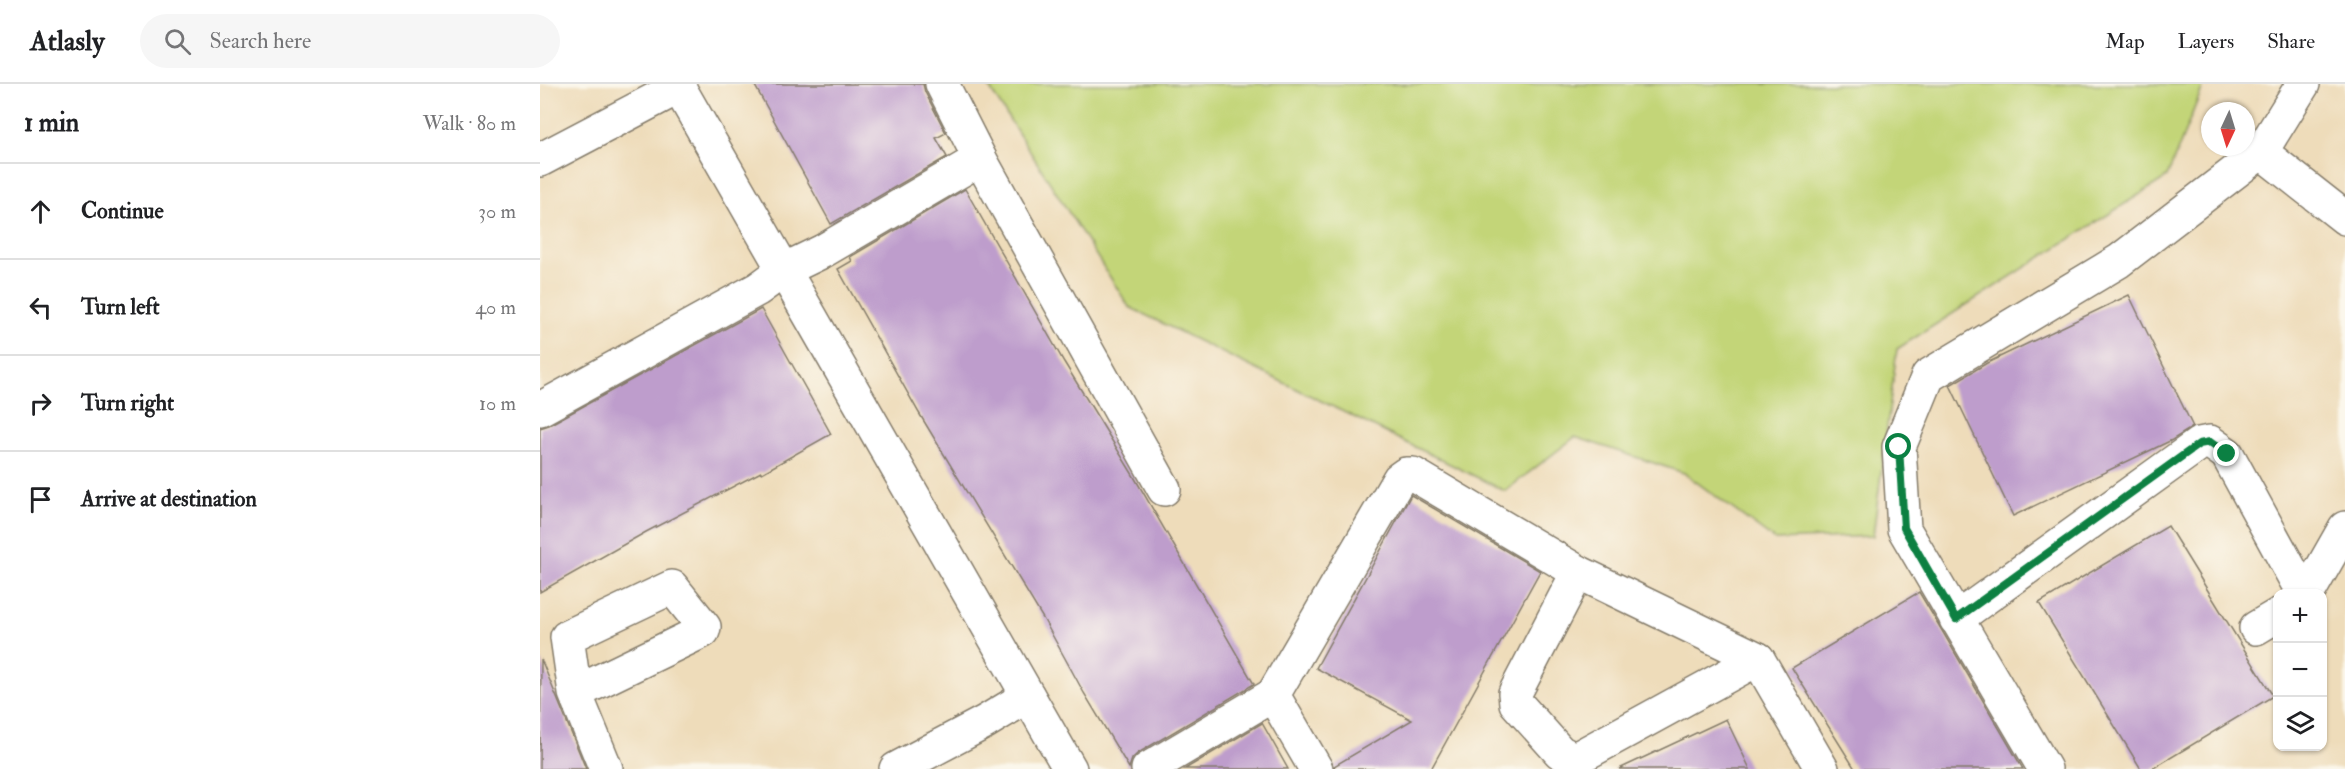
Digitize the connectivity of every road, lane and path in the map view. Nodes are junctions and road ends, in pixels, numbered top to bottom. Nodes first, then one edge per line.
1 (942, 84) edge
2 (2303, 84) edge
3 (678, 85) edge
4 (2261, 152) junction
5 (980, 159) junction
6 (540, 160) edge
7 (2345, 218) edge
8 (784, 270) junction
9 (540, 409) edge
10 (1164, 489) dead end
11 (2345, 528) edge
12 (1578, 572) junction
13 (2300, 589) edge
14 (2311, 589) edge
15 (1956, 619) junction
16 (1758, 659) junction
17 (575, 693) dead end
18 (1273, 695) junction
19 (1028, 696) junction
20 (606, 769) edge
21 (896, 769) edge
22 (1070, 769) edge
23 (1149, 769) edge
24 (1316, 769) edge
25 (1822, 769) edge
26 (2044, 769) edge

1 - 5 street
2 - 4 street
3 - 6 street
3 - 8 street
4 - 7 street
4 - 15 street
5 - 8 street
5 - 10 street
8 - 9 street
8 - 19 street
11 - 14 street
12 - 16 street
12 - 16 street
12 - 18 street
13 - 15 street
15 - 26 street
16 - 25 street
17 - 20 street
18 - 23 street
18 - 24 street
19 - 21 street
19 - 22 street

